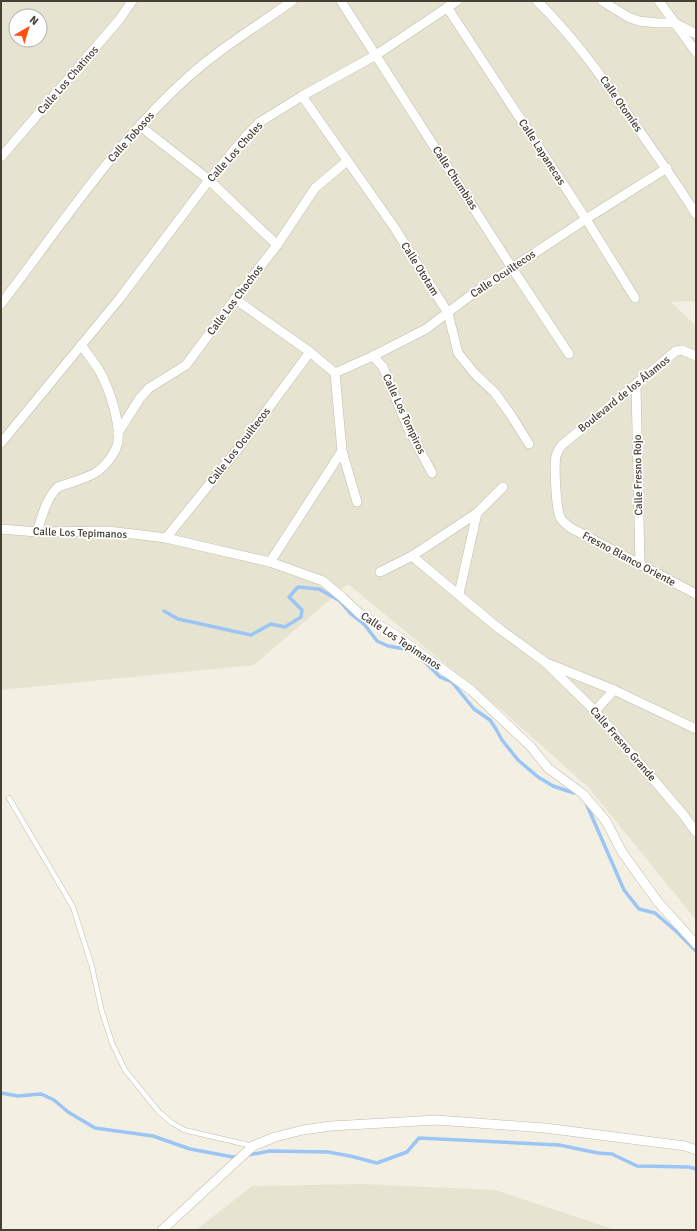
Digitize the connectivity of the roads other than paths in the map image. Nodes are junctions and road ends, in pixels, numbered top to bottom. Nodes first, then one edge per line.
1 (132, 1) edge
2 (292, 1) edge
3 (341, 1) edge
4 (457, 1) edge
5 (537, 1) edge
6 (602, 1) edge
7 (659, 1) edge
8 (447, 7) junction
9 (675, 23) junction
10 (696, 34) edge
11 (696, 52) edge
12 (376, 55) junction
13 (302, 96) junction
14 (140, 126) junction
15 (1, 157) edge
16 (347, 161) junction
17 (667, 168) junction
18 (209, 180) junction
19 (696, 214) edge
20 (586, 219) junction
21 (277, 245) junction
22 (512, 268) junction
23 (635, 298) dead end
24 (235, 299) junction
25 (1, 304) edge
26 (448, 313) junction
27 (81, 345) junction
28 (310, 352) junction
29 (569, 354) dead end
30 (373, 356) junction
31 (696, 356) edge
32 (335, 373) junction
33 (636, 385) junction
34 (118, 433) junction
35 (1, 443) edge
36 (529, 444) dead end
37 (342, 451) junction
38 (432, 473) dead end
39 (503, 487) dead end
40 (357, 502) dead end
41 (477, 513) junction
42 (563, 521) joint
43 (1, 529) edge
44 (37, 532) junction
45 (166, 538) junction
46 (412, 556) junction
47 (270, 562) junction
48 (640, 564) junction
49 (380, 572) dead end
50 (459, 594) junction
51 (696, 594) edge
52 (544, 662) junction
53 (614, 690) junction
54 (595, 711) junction
55 (696, 729) edge
56 (9, 798) dead end
57 (696, 832) edge
58 (696, 944) edge
59 (696, 1143) edge
60 (253, 1146) junction
61 (685, 1146) junction
62 (696, 1150) edge
63 (162, 1230) edge

1 - 15 street, Calle Los Chatinos
2 - 14 street, Calle Tobosos
3 - 12 street, Calle Chumbias
4 - 8 street, Calle Los Choles
5 - 17 street, Calle Otomíes
6 - 9 street
7 - 9 street
8 - 12 street, Calle Los Choles
8 - 20 street, Calle Lapanecas
9 - 10 street
9 - 11 street
12 - 13 street, Calle Los Choles
12 - 22 street, Calle Chumbias
13 - 16 street, Calle Ototam
13 - 18 street, Calle Los Choles
14 - 18 street
14 - 25 street, Calle Tobosos
16 - 21 street, Calle Los Chochos
16 - 26 street, Calle Ototam
17 - 19 street, Calle Otomíes
17 - 20 street, Calle Ocuiltecos
18 - 21 street
18 - 27 street, Calle Los Choles
20 - 22 street, Calle Ocuiltecos
20 - 23 street, Calle Lapanecas
21 - 24 street, Calle Los Chochos
22 - 26 street, Calle Ocuiltecos
22 - 29 street, Calle Chumbias
24 - 28 street
24 - 34 street, Calle Los Chochos
26 - 30 street, Calle Ocuiltecos
26 - 36 street, Calle Ototam
27 - 34 street
27 - 35 street, Calle Los Choles
28 - 32 street
28 - 45 street, Calle Los Ocuiltecos
30 - 32 street, Calle Ocuiltecos
30 - 38 street, Calle Los Tompiros
31 - 33 street, Boulevard de los Álamos
32 - 37 street
33 - 42 street, Boulevard de los Álamos
33 - 48 street, Calle Fresno Rojo
34 - 44 street
37 - 40 street
37 - 47 street
39 - 41 street
41 - 46 street
41 - 50 street
42 - 48 street, Fresno Blanco Oriente
43 - 44 street, Calle Los Tepimanos
44 - 45 street, Calle Los Tepimanos
45 - 47 street, Calle Los Tepimanos
46 - 49 street
46 - 50 street, Calle Fresno Grande
47 - 58 street, Calle Los Tepimanos
48 - 51 street, Fresno Blanco Oriente
50 - 52 street, Calle Fresno Grande
52 - 53 street, Calle Fresno Grande
52 - 54 street, Calle Fresno Grande
53 - 54 street
53 - 55 street, Calle Fresno Grande
54 - 57 street, Calle Fresno Grande
56 - 60 lane
59 - 61 street
60 - 61 street
60 - 63 street
61 - 62 street

